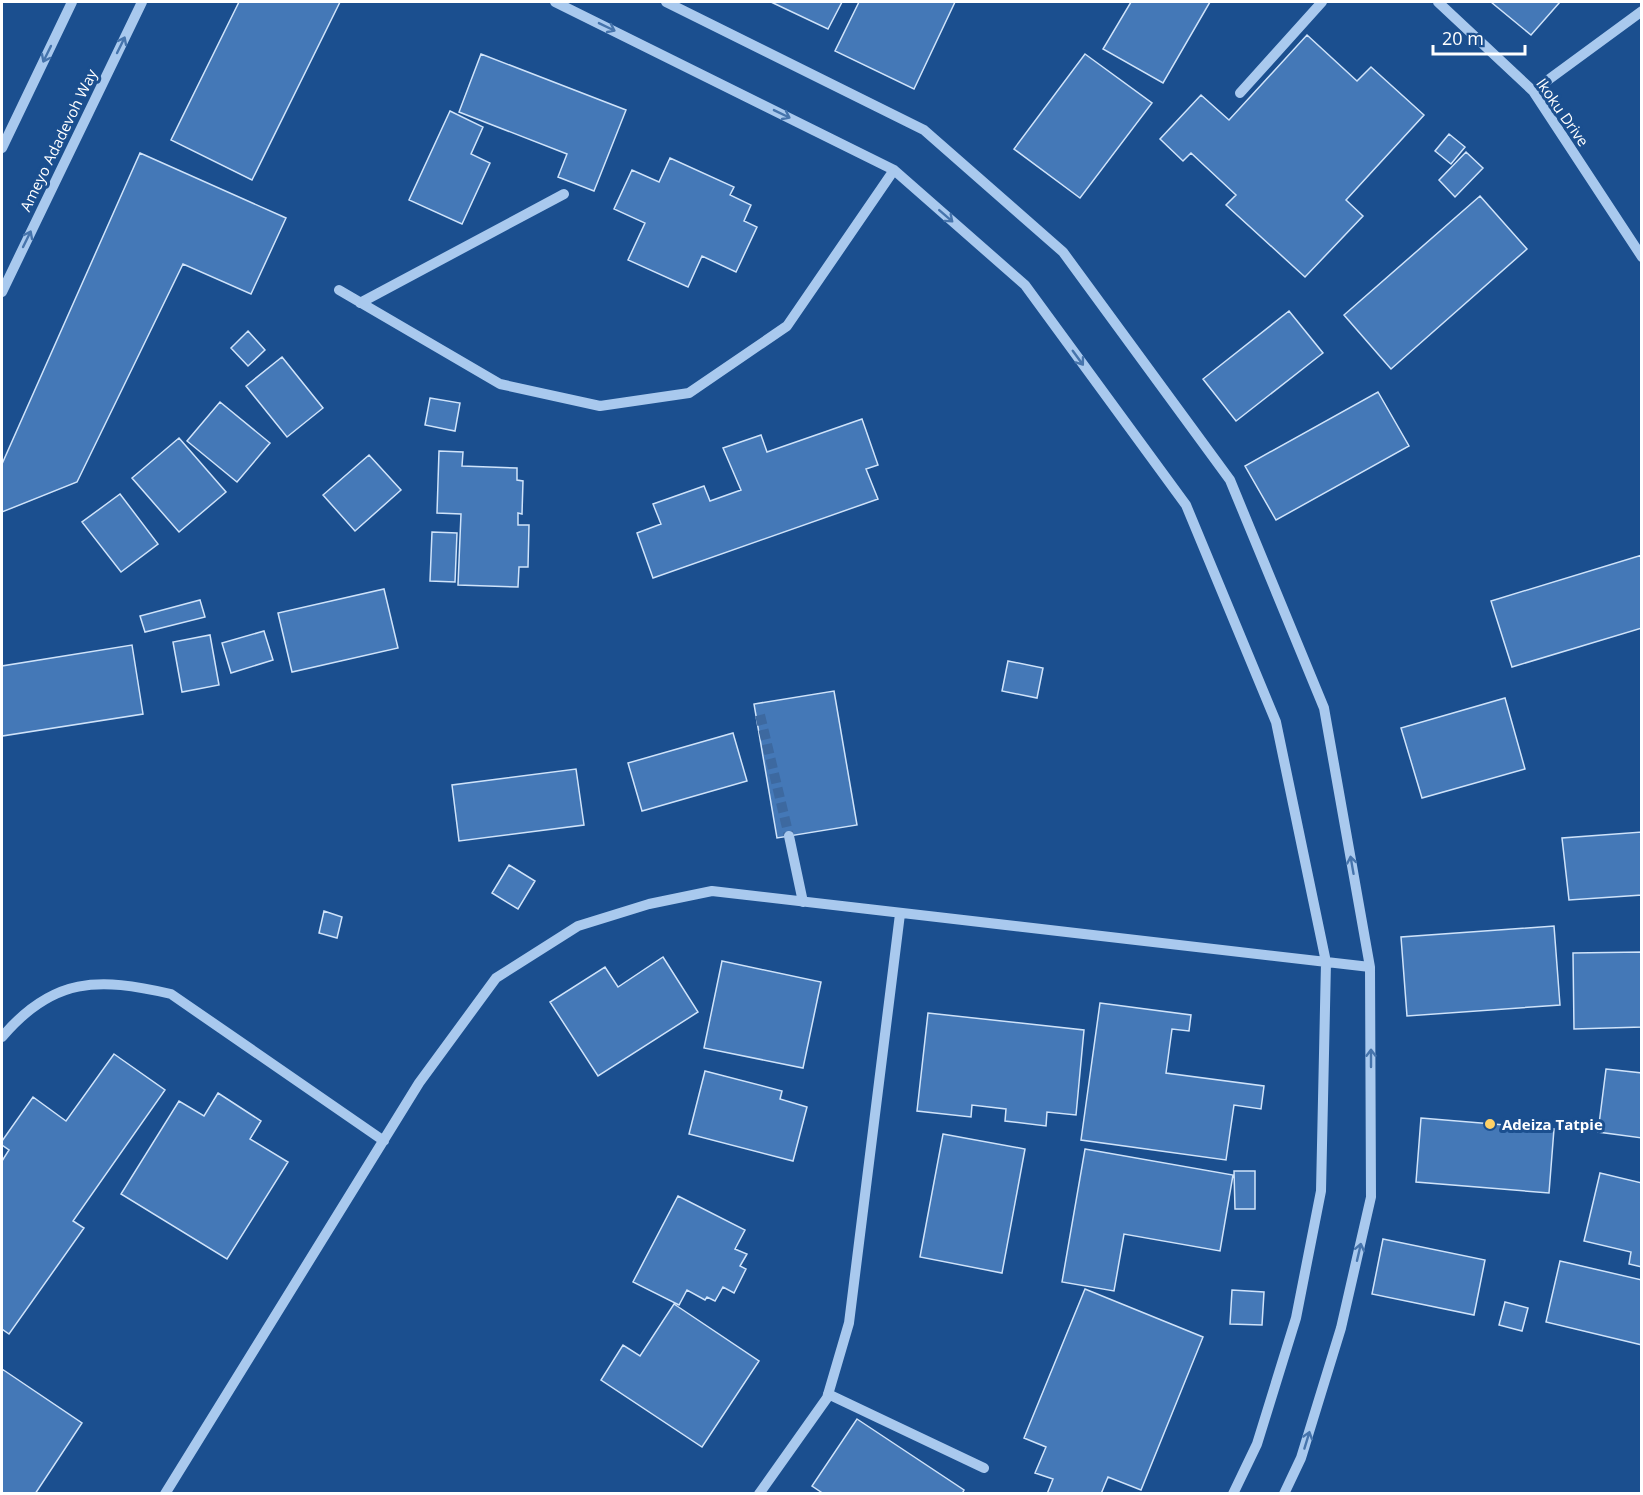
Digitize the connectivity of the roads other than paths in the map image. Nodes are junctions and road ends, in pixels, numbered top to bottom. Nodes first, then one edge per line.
1 (72, 2) edge
2 (142, 2) edge
3 (666, 2) edge
4 (1322, 2) edge
5 (1438, 2) edge
6 (562, 3) edge
7 (1641, 11) edge
8 (1533, 91) junction
9 (1240, 93) dead end
10 (2, 148) edge
11 (894, 170) junction
12 (564, 194) dead end
13 (1641, 257) edge
14 (339, 290) dead end
15 (2, 292) edge
16 (360, 303) junction
17 (789, 836) tunnel mouth
18 (803, 902) junction
19 (900, 914) junction
20 (1326, 962) junction
21 (1370, 967) junction
22 (2, 1037) edge
23 (384, 1141) junction
24 (828, 1394) junction
25 (984, 1468) dead end
26 (165, 1494) edge
27 (759, 1494) edge
28 (1233, 1494) edge
29 (1284, 1494) edge

1 -> 10 street
15 -> 2 street, Ameyo Adadevoh Way
21 -> 3 street
4 - 9 street
5 - 8 street, Ikoku Drive
6 -> 11 street
7 - 8 street
8 - 13 street, Ikoku Drive
11 - 16 street
11 -> 20 street
12 - 16 street
14 - 16 street
17 - 18 street
18 - 19 street
18 - 23 street
19 - 20 street
19 - 24 street
20 - 21 street
20 - 28 street
29 -> 21 street
22 - 23 street
23 - 26 street
24 - 25 street
24 - 27 street

